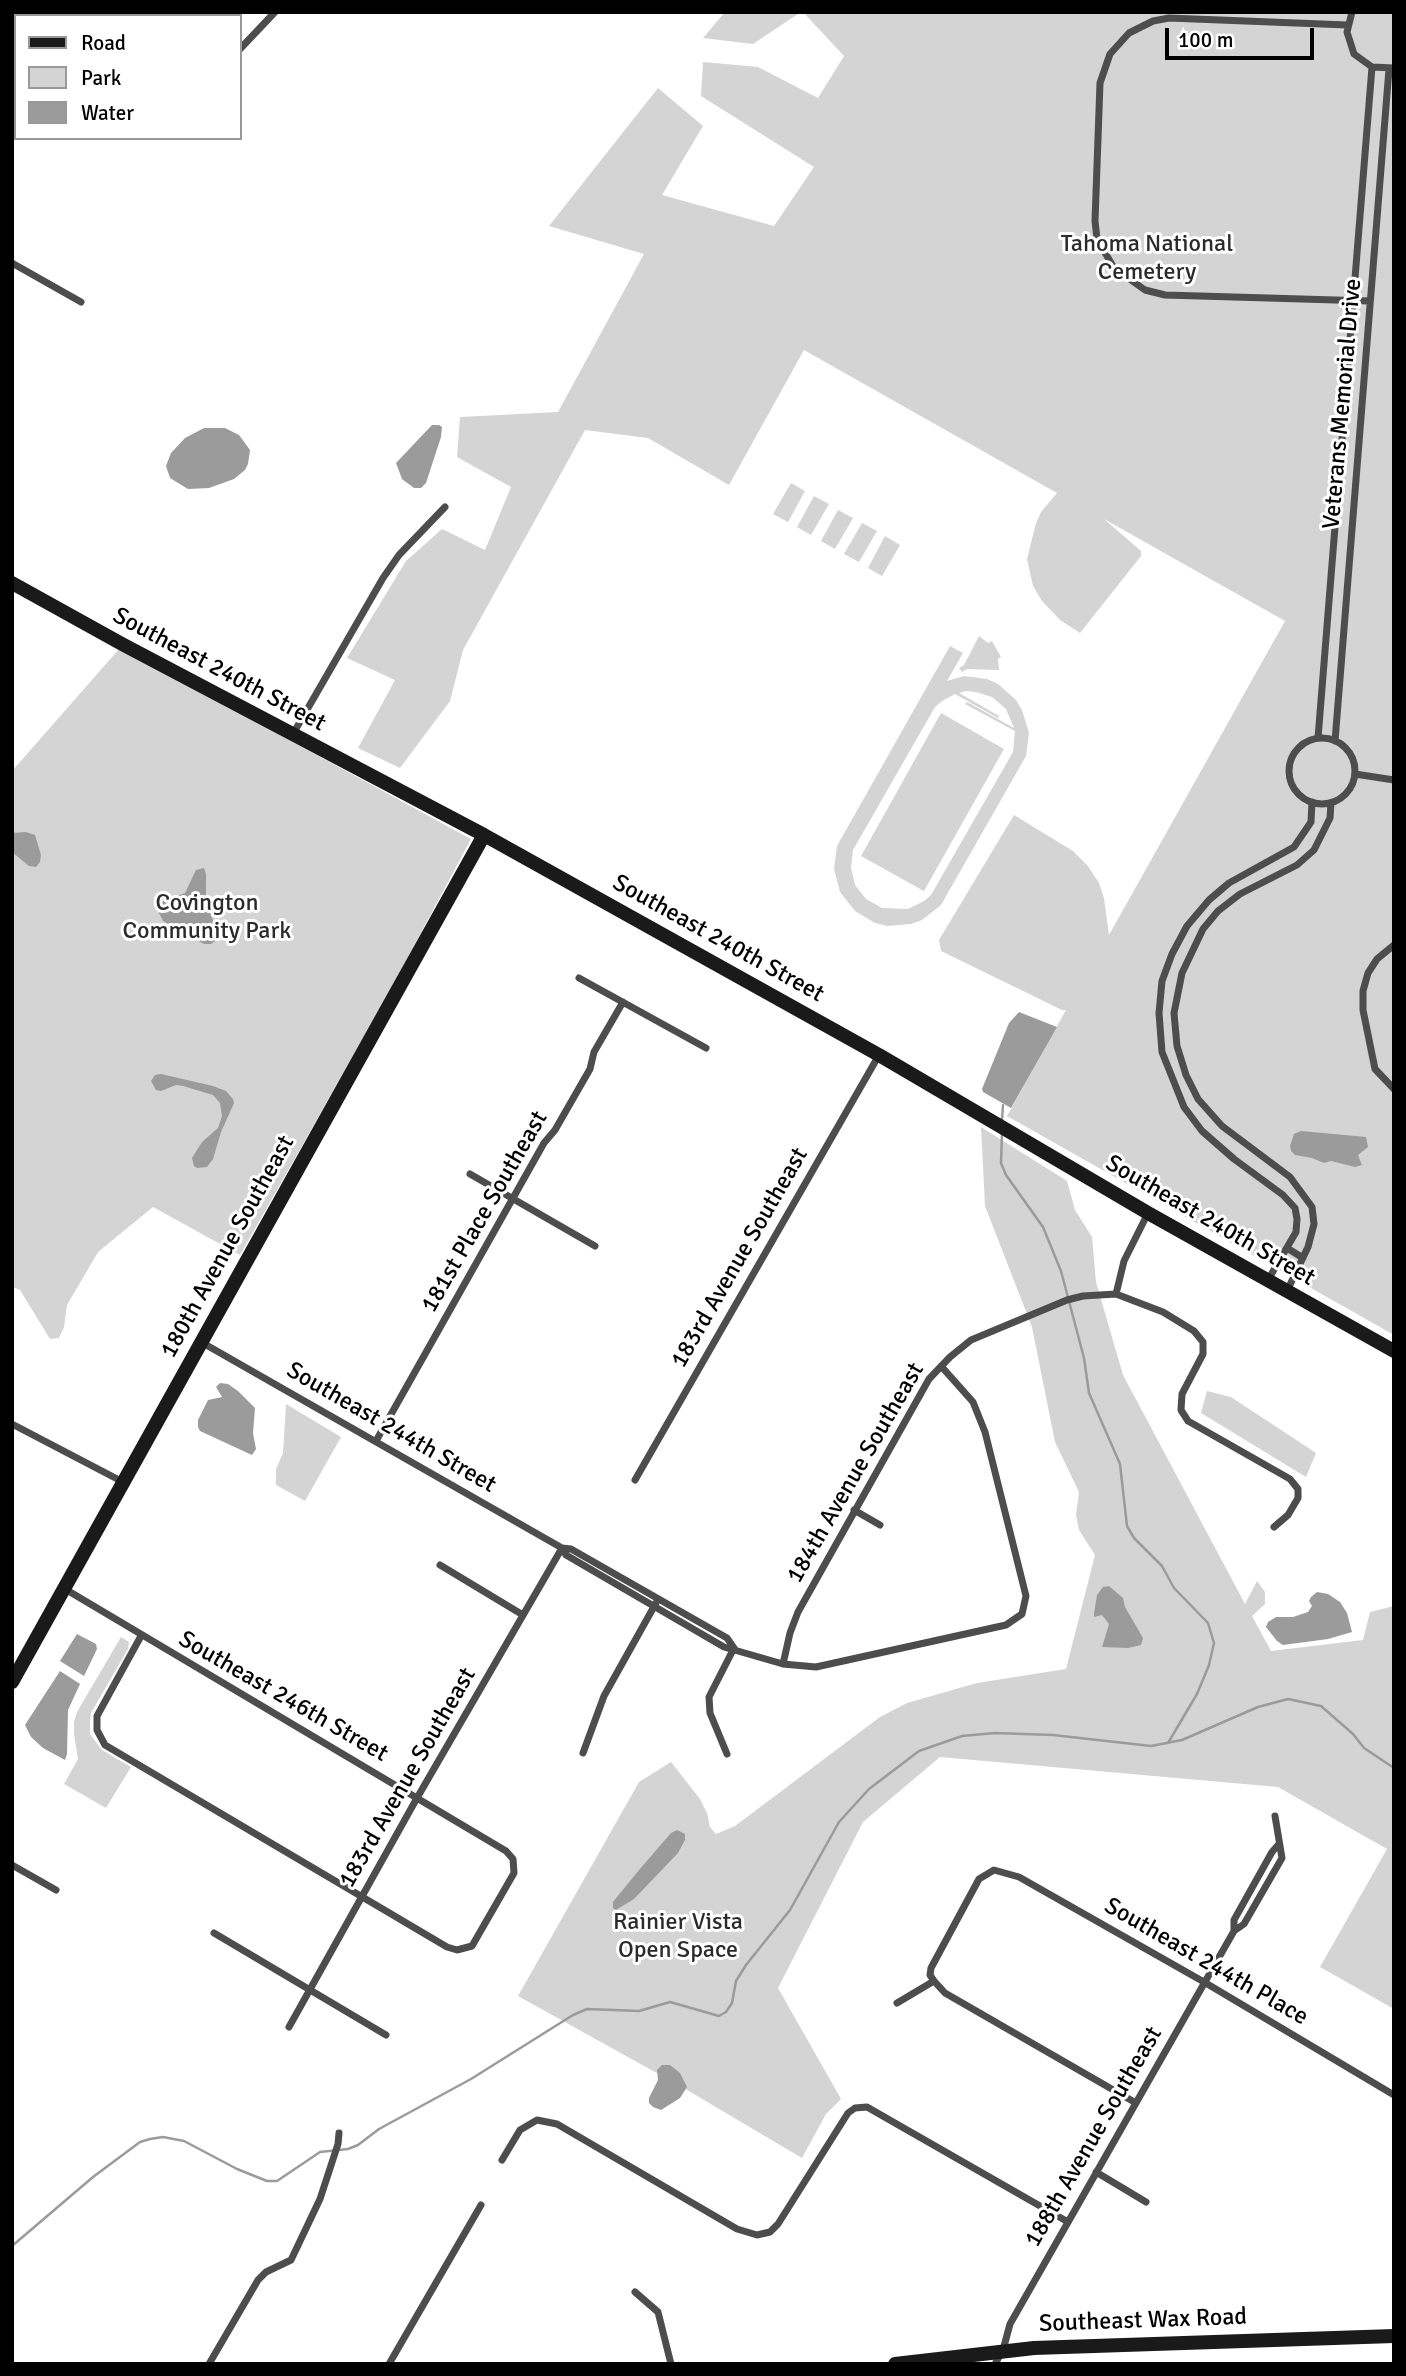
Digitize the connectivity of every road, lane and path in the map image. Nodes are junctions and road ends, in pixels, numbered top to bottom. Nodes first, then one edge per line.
1 (275, 12) edge
2 (1352, 12) edge
3 (1347, 25) junction
4 (242, 47) edge
5 (1372, 67) junction
6 (1391, 69) edge
7 (12, 263) edge
8 (1353, 301) junction
9 (1370, 301) junction
10 (81, 302) dead end
11 (445, 507) dead end
12 (12, 583) edge
13 (292, 735) junction
14 (1318, 738) junction
15 (1335, 741) junction
16 (1355, 774) junction
17 (1394, 780) edge
18 (1312, 802) junction
19 (1331, 803) junction
20 (484, 835) junction
21 (1394, 945) edge
22 (579, 978) dead end
23 (623, 1002) junction
24 (706, 1048) dead end
25 (879, 1055) junction
26 (1394, 1090) edge
27 (1255, 1153) junction
28 (1246, 1167) junction
29 (470, 1174) dead end
30 (514, 1199) junction
31 (1147, 1213) junction
32 (595, 1246) dead end
33 (1287, 1248) junction
34 (1303, 1258) junction
35 (1268, 1280) junction
36 (1287, 1291) junction
37 (1116, 1294) junction
38 (201, 1342) junction
39 (1394, 1351) edge
40 (941, 1366) junction
41 (12, 1424) edge
42 (376, 1441) junction
43 (635, 1480) dead end
44 (124, 1482) junction
45 (854, 1510) junction
46 (880, 1525) dead end
47 (1274, 1527) dead end
48 (562, 1548) junction
49 (440, 1564) dead end
50 (65, 1589) junction
51 (656, 1603) junction
52 (523, 1615) junction
53 (141, 1636) junction
54 (734, 1648) junction
55 (783, 1664) junction
56 (12, 1682) edge
57 (583, 1753) dead end
58 (727, 1754) dead end
59 (416, 1798) junction
60 (1275, 1816) dead end
61 (1279, 1844) junction
62 (12, 1865) edge
63 (55, 1890) dead end
64 (362, 1897) junction
65 (1234, 1931) junction
66 (214, 1933) dead end
67 (934, 1981) junction
68 (1205, 1982) junction
69 (310, 1990) junction
70 (897, 2004) dead end
71 (289, 2027) dead end
72 (386, 2035) dead end
73 (1394, 2095) edge
74 (1136, 2103) junction
75 (339, 2133) dead end
76 (502, 2160) dead end
77 (1096, 2172) junction
78 (1146, 2202) dead end
79 (481, 2206) dead end
80 (1068, 2222) junction
81 (635, 2292) dead end
82 (1394, 2336) edge
83 (1003, 2350) junction
84 (209, 2364) edge
85 (389, 2364) edge
86 (671, 2364) edge
87 (895, 2364) edge
88 (995, 2364) edge

1 - 4 street
2 - 3 street
3 - 5 street
3 - 8 street
5 - 6 street
5 - 8 street, Veterans Memorial Drive
6 - 9 street, Veterans Memorial Drive
7 - 10 street
8 - 9 street
8 - 14 street, Veterans Memorial Drive
9 - 15 street, Veterans Memorial Drive
11 - 13 street
12 - 13 main road, Southeast 240th Street
13 - 20 main road, Southeast 240th Street
14 - 15 street
14 - 18 street
15 - 16 street
16 - 17 street
16 - 19 street
18 - 19 street
18 - 28 street
19 - 27 street
20 - 25 main road, Southeast 240th Street
20 - 38 main road, 180th Avenue Southeast
21 - 26 street
22 - 23 street
23 - 24 street
23 - 30 street, 181st Place Southeast
25 - 31 main road, Southeast 240th Street
25 - 43 street, 183rd Avenue Southeast
27 - 28 street
27 - 34 street
28 - 33 street
29 - 30 street
30 - 32 street
30 - 42 street, 181st Place Southeast
31 - 35 main road, Southeast 240th Street
31 - 37 street
33 - 34 street
33 - 35 street
34 - 36 street
35 - 36 main road, Southeast 240th Street
36 - 39 main road, Southeast 240th Street
37 - 40 street, 184th Avenue Southeast
37 - 47 street
38 - 42 street, Southeast 244th Street
38 - 44 main road, 180th Avenue Southeast
40 - 45 street, 184th Avenue Southeast
40 - 55 street, Southeast 244th Street
41 - 44 street
42 - 48 street, Southeast 244th Street
44 - 50 main road, 180th Avenue Southeast
45 - 46 street
45 - 55 street, 184th Avenue Southeast
48 - 51 street, Southeast 244th Street
48 - 52 street, 183rd Avenue Southeast
49 - 52 street
50 - 53 street, Southeast 246th Street
50 - 56 main road, 180th Avenue Southeast
51 - 54 street, Southeast 244th Street
51 - 57 street
52 - 59 street, 183rd Avenue Southeast
53 - 59 street, Southeast 246th Street
53 - 64 street
54 - 55 street, Southeast 244th Street
54 - 58 street
59 - 64 street, 183rd Avenue Southeast
59 - 64 street, Southeast 246th Street
60 - 61 street, 188th Avenue Southeast
61 - 65 street, 188th Avenue Southeast
61 - 65 street, 188th Avenue Southeast
62 - 63 street
64 - 69 street, 183rd Avenue Southeast
65 - 68 street, 188th Avenue Southeast
66 - 69 street
67 - 68 street, Southeast 244th Place
67 - 70 street
67 - 74 street
68 - 73 street, Southeast 244th Place
68 - 74 street, 188th Avenue Southeast
69 - 71 street, 183rd Avenue Southeast
69 - 72 street
74 - 77 street, 188th Avenue Southeast
75 - 84 street
76 - 80 street
77 - 78 street
77 - 80 street, 188th Avenue Southeast
79 - 85 street
80 - 83 street, 188th Avenue Southeast
81 - 86 street
82 - 83 main road, Southeast Wax Road
83 - 87 main road, Southeast Wax Road
83 - 88 street, 188th Avenue Southeast

